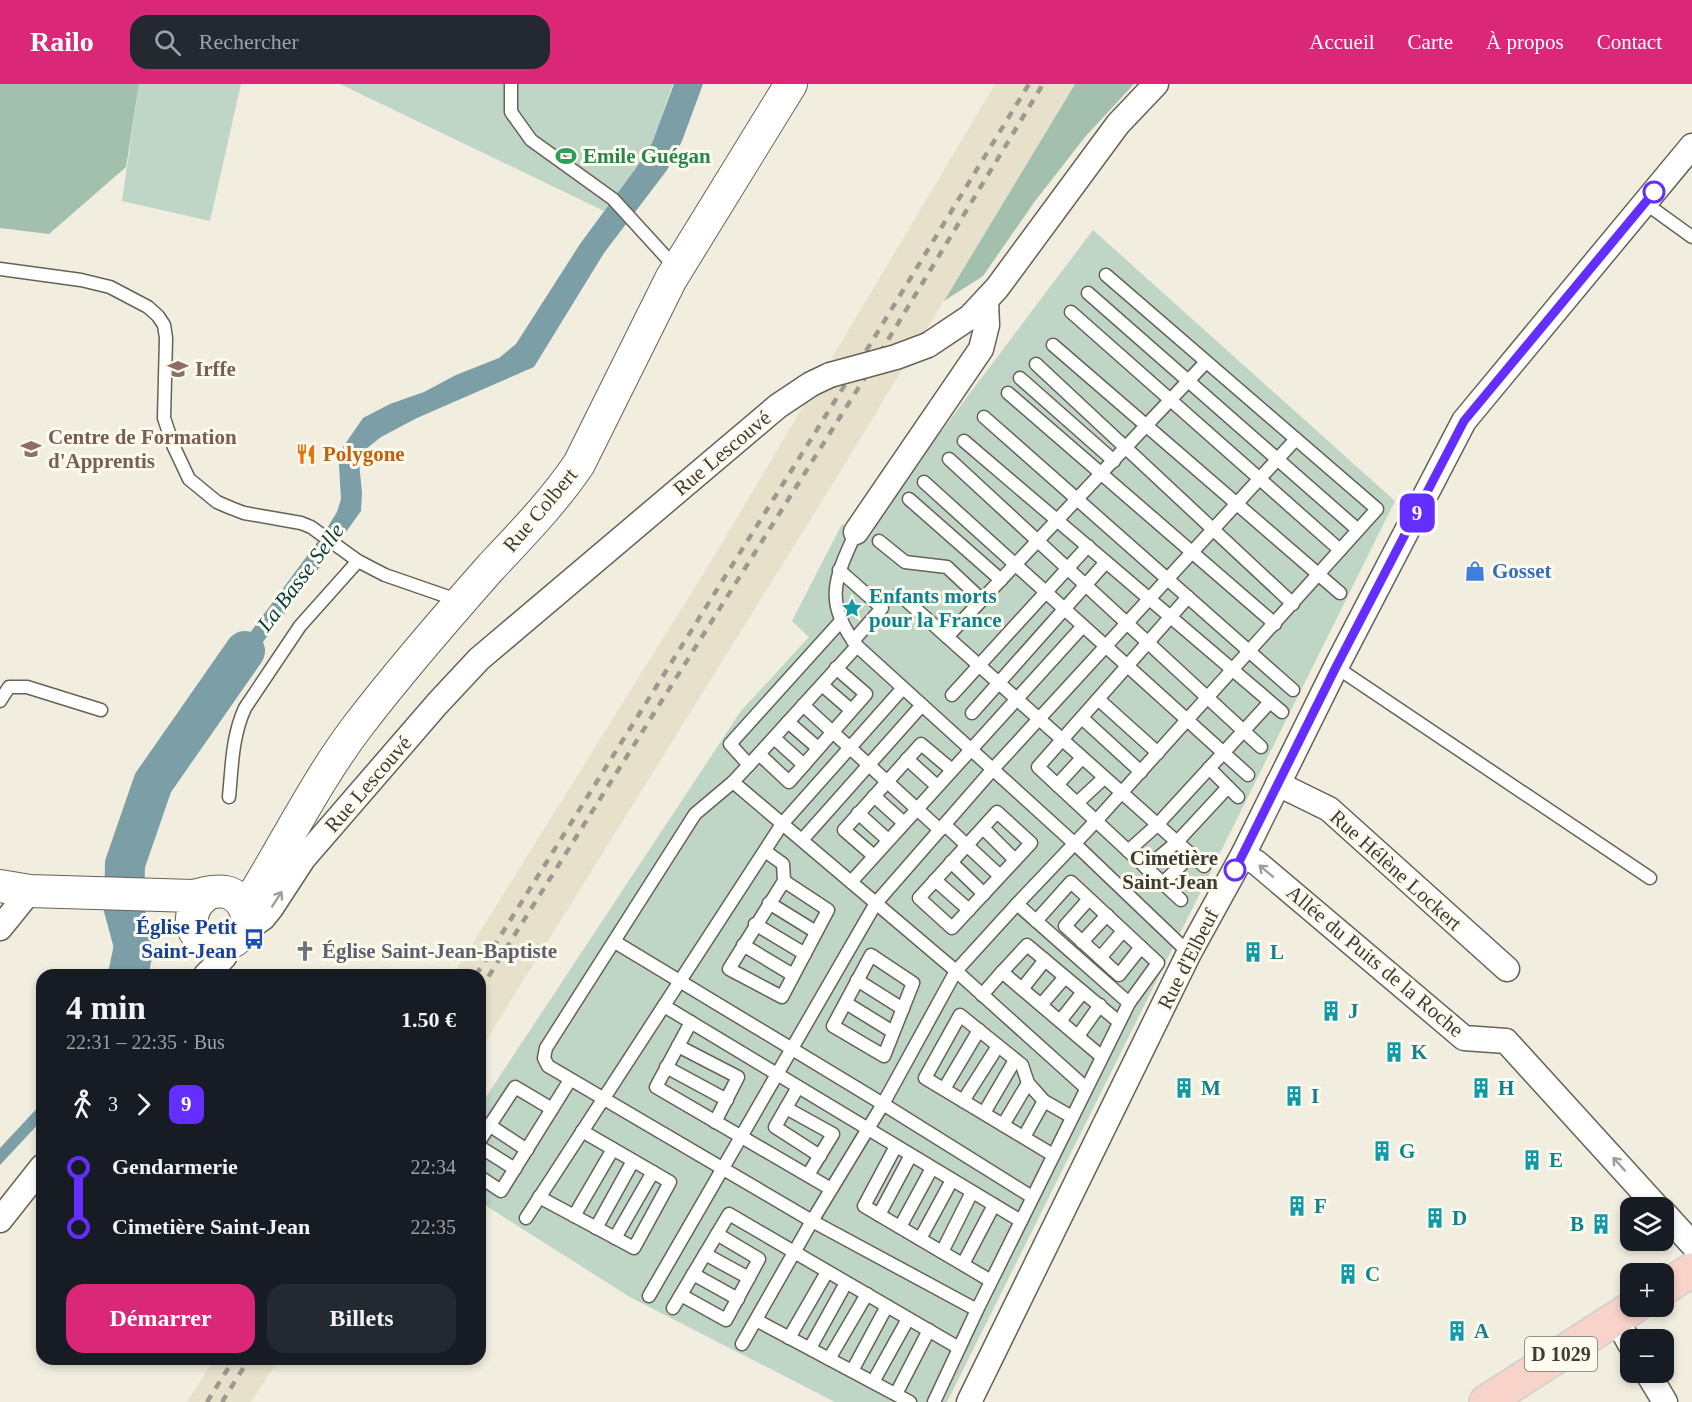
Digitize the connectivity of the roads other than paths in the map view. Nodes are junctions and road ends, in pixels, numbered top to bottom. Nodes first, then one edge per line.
1 (511, 84) edge
2 (791, 84) edge
3 (1156, 84) edge
4 (1692, 146) edge
5 (1645, 203) junction
6 (1692, 237) edge
7 (0, 269) edge
8 (677, 269) junction
9 (1106, 275) dead end
10 (1088, 293) dead end
11 (986, 301) junction
12 (1071, 312) dead end
13 (1053, 345) dead end
14 (1206, 362) junction
15 (1036, 364) dead end
16 (1020, 378) dead end
17 (1188, 381) junction
18 (1008, 393) dead end
19 (1170, 400) junction
20 (984, 417) dead end
21 (1146, 426) junction
22 (1296, 439) junction
23 (964, 441) dead end
24 (1126, 448) junction
25 (949, 459) dead end
26 (1278, 459) junction
27 (1114, 460) junction
28 (1101, 474) junction
29 (1260, 479) junction
30 (924, 482) dead end
31 (909, 499) dead end
32 (1077, 499) junction
33 (1237, 505) junction
34 (1058, 520) junction
35 (1214, 530) junction
36 (1358, 530) junction
37 (856, 532) joint
38 (879, 541) dead end
39 (1038, 541) junction
40 (1088, 546) junction
41 (1340, 550) junction
42 (1193, 553) junction
43 (358, 561) junction
44 (1106, 562) junction
45 (1016, 565) junction
46 (1068, 568) junction
47 (839, 570) junction
48 (1319, 575) junction
49 (1168, 579) junction
50 (1000, 580) junction
51 (1086, 585) junction
52 (1046, 592) junction
53 (1340, 593) dead end
54 (899, 594) dead end
55 (1188, 597) junction
56 (1150, 599) junction
57 (982, 600) junction
58 (462, 601) junction
59 (1293, 603) junction
60 (1064, 609) junction
61 (1170, 617) junction
62 (841, 621) junction
63 (1128, 623) junction
64 (1275, 624) junction
65 (1083, 626) junction
66 (947, 637) junction
67 (1148, 642) junction
68 (855, 644) junction
69 (1106, 646) junction
70 (1250, 651) junction
71 (979, 665) junction
72 (1127, 666) junction
73 (1336, 667) junction
74 (837, 668) junction
75 (1233, 670) junction
76 (999, 683) junction
77 (822, 685) junction
78 (903, 688) junction
79 (1293, 690) dead end
80 (952, 695) dead end
81 (1208, 698) junction
82 (1017, 699) junction
83 (1098, 699) junction
84 (0, 701) edge
85 (1270, 702) junction
86 (803, 705) junction
87 (922, 705) junction
88 (101, 710) dead end
89 (851, 710) junction
90 (1282, 712) dead end
91 (972, 713) dead end
92 (1082, 718) junction
93 (1039, 719) junction
94 (1187, 720) junction
95 (788, 722) junction
96 (1243, 730) junction
97 (832, 732) junction
98 (774, 738) junction
99 (1062, 740) junction
100 (1262, 747) dead end
101 (818, 748) junction
102 (850, 748) junction
103 (970, 749) junction
104 (1223, 752) junction
105 (1158, 753) junction
106 (759, 754) junction
107 (1082, 758) junction
108 (907, 759) junction
109 (749, 765) junction
110 (804, 765) junction
111 (868, 765) junction
112 (1209, 768) junction
113 (993, 769) junction
114 (952, 770) junction
115 (1141, 772) junction
116 (1248, 775) dead end
117 (1104, 778) junction
118 (733, 782) junction
119 (887, 782) junction
120 (1278, 784) junction
121 (1057, 785) junction
122 (937, 786) junction
123 (1228, 787) junction
124 (1122, 793) junction
125 (229, 796) dead end
126 (874, 796) junction
127 (1238, 797) dead end
128 (1077, 803) junction
129 (916, 809) junction
130 (858, 813) junction
131 (1096, 821) junction
132 (904, 823) junction
133 (782, 824) junction
134 (1157, 825) junction
135 (942, 827) junction
136 (983, 828) junction
137 (802, 840) junction
138 (888, 840) junction
139 (1177, 842) junction
140 (1076, 844) junction
141 (967, 845) junction
142 (765, 851) junction
143 (1128, 851) junction
144 (1191, 855) junction
145 (1243, 855) junction
146 (874, 856) junction
147 (303, 859) junction
148 (1015, 860) junction
149 (951, 862) junction
150 (1204, 866) dead end
151 (1146, 868) junction
152 (1000, 876) junction
153 (266, 878) junction
154 (1650, 878) dead end
155 (935, 880) junction
156 (784, 881) junction
157 (851, 882) junction
158 (1163, 883) junction
159 (0, 886) edge
160 (30, 891) junction
161 (154, 894) junction
162 (984, 894) junction
163 (1089, 899) junction
164 (1181, 900) dead end
165 (769, 903) junction
166 (876, 903) junction
167 (1017, 904) junction
168 (969, 910) junction
169 (232, 914) junction
170 (1107, 915) junction
171 (1036, 921) junction
172 (755, 924) junction
173 (0, 928) edge
174 (195, 928) junction
175 (1123, 931) junction
176 (816, 932) junction
177 (615, 942) junction
178 (1082, 942) junction
179 (743, 945) junction
180 (1141, 947) junction
181 (1189, 953) junction
182 (805, 954) junction
183 (1100, 958) junction
184 (1045, 960) junction
185 (195, 969) edge
186 (212, 969) edge
187 (1507, 969) dead end
188 (956, 971) junction
189 (1002, 972) junction
190 (794, 975) junction
191 (1065, 977) junction
192 (857, 980) junction
193 (680, 981) junction
194 (1022, 989) junction
195 (1083, 992) junction
196 (982, 995) junction
197 (846, 1003) junction
198 (1129, 1003) junction
199 (1041, 1005) junction
200 (1100, 1005) junction
201 (664, 1006) junction
202 (903, 1009) junction
203 (1060, 1021) junction
204 (691, 1022) junction
205 (1119, 1022) junction
206 (979, 1030) junction
207 (893, 1032) junction
208 (1078, 1036) junction
209 (678, 1046) junction
210 (998, 1046) junction
211 (792, 1049) junction
212 (1102, 1057) junction
213 (1015, 1060) junction
214 (666, 1067) junction
215 (777, 1074) junction
216 (570, 1080) junction
217 (1028, 1083) junction
218 (798, 1087) junction
219 (1086, 1088) junction
220 (944, 1089) junction
221 (603, 1099) junction
222 (727, 1100) junction
223 (963, 1101) junction
224 (1044, 1101) junction
225 (883, 1104) junction
226 (786, 1108) junction
227 (552, 1109) junction
228 (984, 1113) junction
229 (845, 1115) junction
230 (1072, 1117) junction
231 (715, 1122) junction
232 (489, 1125) junction
233 (1003, 1125) junction
234 (868, 1129) junction
235 (486, 1130) edge
236 (582, 1131) junction
237 (833, 1134) junction
238 (741, 1136) junction
239 (1024, 1137) junction
240 (896, 1146) junction
241 (613, 1149) junction
242 (527, 1150) junction
243 (486, 1151) edge
244 (911, 1155) junction
245 (1053, 1155) junction
246 (820, 1156) junction
247 (633, 1161) junction
248 (723, 1168) junction
249 (932, 1168) junction
250 (515, 1169) junction
251 (652, 1172) junction
252 (36, 1175) edge
253 (808, 1175) junction
254 (952, 1180) junction
255 (486, 1181) edge
256 (831, 1189) junction
257 (972, 1192) junction
258 (539, 1197) junction
259 (1032, 1197) junction
260 (1648, 1197) edge
261 (994, 1205) junction
262 (879, 1215) junction
263 (574, 1216) junction
264 (526, 1218) dead end
265 (0, 1220) edge
266 (812, 1221) junction
267 (1021, 1221) junction
268 (1674, 1224) edge
269 (900, 1227) junction
270 (596, 1228) junction
271 (717, 1234) junction
272 (615, 1238) junction
273 (920, 1239) junction
274 (1692, 1244) edge
275 (942, 1251) junction
276 (794, 1253) junction
277 (705, 1254) junction
278 (963, 1264) junction
279 (1692, 1270) edge
280 (827, 1272) junction
281 (693, 1274) junction
282 (749, 1278) junction
283 (991, 1281) junction
284 (1674, 1282) edge
285 (846, 1283) junction
286 (867, 1294) junction
287 (681, 1295) junction
288 (649, 1296) dead end
289 (738, 1299) junction
290 (888, 1306) junction
291 (673, 1308) dead end
292 (977, 1310) junction
293 (908, 1318) junction
294 (756, 1320) junction
295 (1627, 1323) edge
296 (929, 1330) junction
297 (789, 1338) junction
298 (742, 1344) dead end
299 (810, 1348) junction
300 (959, 1348) junction
301 (829, 1359) junction
302 (852, 1371) junction
303 (873, 1382) junction
304 (1654, 1383) edge
305 (896, 1394) junction
306 (910, 1402) edge
307 (934, 1402) edge
308 (969, 1402) edge
309 (1486, 1402) edge
310 (1665, 1402) edge

1 - 8 lane
2 - 8 street, Rue Colbert
3 - 11 street, Rue Lescouvé
4 - 5 street, Rue d'Elbeuf
5 - 6 lane
5 - 73 street, Rue d'Elbeuf
7 - 43 lane
8 - 58 street, Rue Colbert
9 - 14 lane
10 - 17 lane
11 - 37 street
11 - 147 street, Rue Lescouvé, bridge
12 - 19 lane
13 - 21 lane
14 - 17 lane
14 - 22 lane
15 - 24 lane
16 - 27 lane
17 - 19 lane
17 - 26 lane
18 - 28 lane
19 - 21 lane
19 - 29 lane
20 - 32 lane
21 - 24 lane
21 - 33 lane
22 - 26 lane
22 - 36 lane
23 - 34 lane
24 - 27 lane
24 - 35 lane
25 - 39 lane
26 - 29 lane
26 - 36 lane
27 - 28 lane
28 - 32 lane
28 - 42 lane
29 - 33 lane
29 - 41 lane
30 - 45 lane
31 - 50 lane
32 - 34 lane
32 - 49 lane
33 - 35 lane
33 - 48 lane
34 - 39 lane
34 - 40 lane
35 - 42 lane
35 - 59 lane
36 - 41 lane
37 - 47 lane
38 - 57 lane
39 - 45 lane
39 - 46 lane
40 - 44 lane
40 - 46 lane
41 - 48 lane
42 - 49 lane
42 - 64 lane
43 - 58 lane
43 - 125 lane
44 - 51 lane
44 - 56 lane
45 - 50 lane
45 - 52 lane
46 - 51 lane
46 - 52 lane
47 - 62 lane
47 - 68 lane
48 - 53 lane
48 - 59 lane
49 - 55 lane
49 - 56 lane
50 - 57 lane
51 - 60 lane
51 - 63 lane
52 - 60 lane
52 - 71 lane
54 - 66 lane
55 - 61 lane
55 - 70 lane
56 - 61 lane
56 - 63 lane
57 - 66 lane
58 - 153 street, Rue Colbert
59 - 64 lane
60 - 65 lane
60 - 76 lane
61 - 67 lane
61 - 75 lane
62 - 68 lane
62 - 109 lane
63 - 67 lane
63 - 69 lane
64 - 70 lane
65 - 69 lane
65 - 82 lane
66 - 71 lane
67 - 72 lane
67 - 81 lane
68 - 74 lane
68 - 78 lane
69 - 72 lane
69 - 93 lane
70 - 75 lane
70 - 79 lane
71 - 76 lane
71 - 80 lane
72 - 83 lane
72 - 94 lane
73 - 120 street, Rue d'Elbeuf
73 - 154 lane
74 - 77 lane
74 - 89 lane
75 - 81 lane
75 - 85 lane
76 - 82 lane
76 - 91 lane
77 - 86 lane
77 - 89 lane
78 - 87 lane
78 - 102 lane
81 - 94 lane
81 - 96 lane
82 - 93 lane
82 - 103 lane
83 - 92 lane
83 - 105 lane
84 - 88 lane
85 - 90 lane
85 - 96 lane
86 - 95 lane
86 - 97 lane
87 - 103 lane
87 - 111 lane
89 - 97 lane
92 - 99 lane
92 - 115 lane
93 - 99 lane
93 - 113 lane
94 - 104 lane
94 - 105 lane
95 - 98 lane
95 - 101 lane
96 - 100 lane
96 - 104 lane
97 - 101 lane
97 - 102 lane
98 - 106 lane
98 - 110 lane
99 - 107 lane
99 - 121 lane
101 - 110 lane
102 - 111 lane
102 - 133 lane
103 - 113 lane
103 - 114 lane
104 - 112 lane
104 - 116 lane
105 - 115 lane
106 - 109 lane
106 - 110 lane
107 - 117 lane
107 - 121 lane
108 - 114 lane
108 - 119 lane
108 - 122 lane
109 - 118 lane
111 - 119 lane
111 - 137 lane
112 - 123 lane
112 - 134 lane
113 - 135 lane
113 - 140 lane
114 - 122 lane
115 - 124 lane
117 - 124 lane
117 - 128 lane
118 - 133 lane
118 - 177 lane
119 - 126 lane
119 - 129 lane
120 - 145 street, Rue d'Elbeuf
120 - 187 street, Rue Hélène Lockert
121 - 128 lane
122 - 129 lane
123 - 127 lane
123 - 139 lane
124 - 131 lane
124 - 134 lane
126 - 130 lane
126 - 132 lane
128 - 131 lane
129 - 132 lane
129 - 135 lane
130 - 138 lane
130 - 146 lane
131 - 140 lane
131 - 143 lane
132 - 138 lane
133 - 137 lane
133 - 142 lane
134 - 139 lane
134 - 143 lane
135 - 141 lane
135 - 166 lane
136 - 141 lane
136 - 148 lane
136 - 148 lane
137 - 157 lane
138 - 146 lane
139 - 144 lane
139 - 151 lane
140 - 167 lane
140 - 181 lane
141 - 149 lane
141 - 152 lane
142 - 156 lane
142 - 193 lane
143 - 151 lane
144 - 150 lane
144 - 158 lane
145 - 181 street, Rue d'Elbeuf
260 -> 145 street, Allée du Puits de la Roche
146 - 157 lane
147 - 153 street, Rue Lescouvé
169 -> 147 street, Rue Lescouvé
148 - 152 lane
149 - 155 lane
149 - 162 lane
151 - 158 lane
152 - 162 lane
153 - 169 street
155 - 168 lane
155 - 168 lane
156 - 165 lane
156 - 176 lane
157 - 166 lane
158 - 164 lane
159 - 160 street
160 - 161 street
160 - 173 street
161 - 169 street
161 - 174 street
162 - 168 lane
163 - 170 lane
163 - 171 lane
163 - 178 lane
165 - 172 lane
165 - 176 lane
166 - 188 lane
166 - 211 lane
167 - 171 lane
167 - 188 lane
169 - 174 street
169 - 174 street
169 - 186 street, Rue Lescouvé
170 - 175 lane
170 - 178 lane
171 - 198 lane
172 - 179 lane
172 - 182 lane
174 - 185 street
175 - 180 lane
175 - 183 lane
176 - 182 lane
177 - 193 lane
177 - 216 lane
178 - 183 lane
179 - 190 lane
179 - 190 lane
180 - 183 lane
180 - 198 lane
181 - 308 street, Rue d'Elbeuf
182 - 190 lane
184 - 189 lane
184 - 191 lane
184 - 194 lane
188 - 196 lane
188 - 225 lane
189 - 194 lane
189 - 196 lane
191 - 195 lane
191 - 199 lane
192 - 197 lane
192 - 202 lane
192 - 202 lane
193 - 201 lane
193 - 211 lane
194 - 199 lane
195 - 200 lane
195 - 203 lane
196 - 219 lane
197 - 207 lane
197 - 207 lane
198 - 205 lane
199 - 203 lane
200 - 205 lane
200 - 208 lane
201 - 204 lane
201 - 221 lane
202 - 207 lane
203 - 208 lane
204 - 209 lane
204 - 215 lane
205 - 212 lane
206 - 210 lane
206 - 220 lane
206 - 220 lane
208 - 212 lane
209 - 214 lane
209 - 222 lane
210 - 213 lane
210 - 223 lane
211 - 215 lane
211 - 225 lane
212 - 219 lane
213 - 217 lane
213 - 228 lane
214 - 222 lane
214 - 231 lane
215 - 218 lane
215 - 238 lane
216 - 221 lane
216 - 227 lane
217 - 224 lane
217 - 233 lane
218 - 226 lane
218 - 229 lane
219 - 230 lane
220 - 223 lane
221 - 236 lane
221 - 248 lane
222 - 231 lane
223 - 228 lane
224 - 230 lane
224 - 239 lane
225 - 234 lane
225 - 259 lane
226 - 237 lane
226 - 246 lane
227 - 232 lane
227 - 242 lane
228 - 233 lane
229 - 234 lane
229 - 237 lane
230 - 245 lane
231 - 238 lane
232 - 235 lane
232 - 242 lane
233 - 239 lane
234 - 240 lane
234 - 256 lane
236 - 241 lane
236 - 258 lane
237 - 246 lane
238 - 248 lane
238 - 253 lane
239 - 245 lane
240 - 244 lane
240 - 262 lane
241 - 247 lane
241 - 263 lane
242 - 250 lane
243 - 250 lane
244 - 249 lane
244 - 262 lane
245 - 259 lane
246 - 253 lane
247 - 251 lane
247 - 270 lane
248 - 266 lane
248 - 288 lane
249 - 254 lane
249 - 269 lane
250 - 255 lane
251 - 272 lane
251 - 272 lane
252 - 265 street
253 - 256 lane
254 - 257 lane
254 - 273 lane
256 - 266 lane
257 - 261 lane
257 - 275 lane
258 - 263 lane
258 - 264 lane
259 - 267 lane
261 - 267 lane
261 - 278 lane
262 - 269 lane
263 - 270 lane
266 - 276 lane
266 - 292 lane
267 - 283 lane
268 - 274 street
269 - 273 lane
270 - 272 lane
271 - 276 lane
271 - 277 lane
271 - 282 lane
273 - 275 lane
275 - 278 lane
276 - 280 lane
276 - 294 lane
277 - 281 lane
277 - 282 lane
278 - 283 lane
279 - 284 main road
280 - 285 lane
280 - 297 lane
281 - 287 lane
281 - 289 lane
282 - 289 lane
283 - 292 lane
285 - 286 lane
285 - 299 lane
286 - 290 lane
286 - 301 lane
287 - 289 lane
287 - 291 lane
290 - 293 lane
290 - 302 lane
292 - 300 lane
293 - 296 lane
293 - 303 lane
294 - 297 lane
294 - 298 lane
295 - 309 main road, D 1029
296 - 300 lane
296 - 305 lane
297 - 299 lane
299 - 301 lane
300 - 307 lane
301 - 302 lane
302 - 303 lane
303 - 305 lane
304 - 310 street
305 - 306 lane

